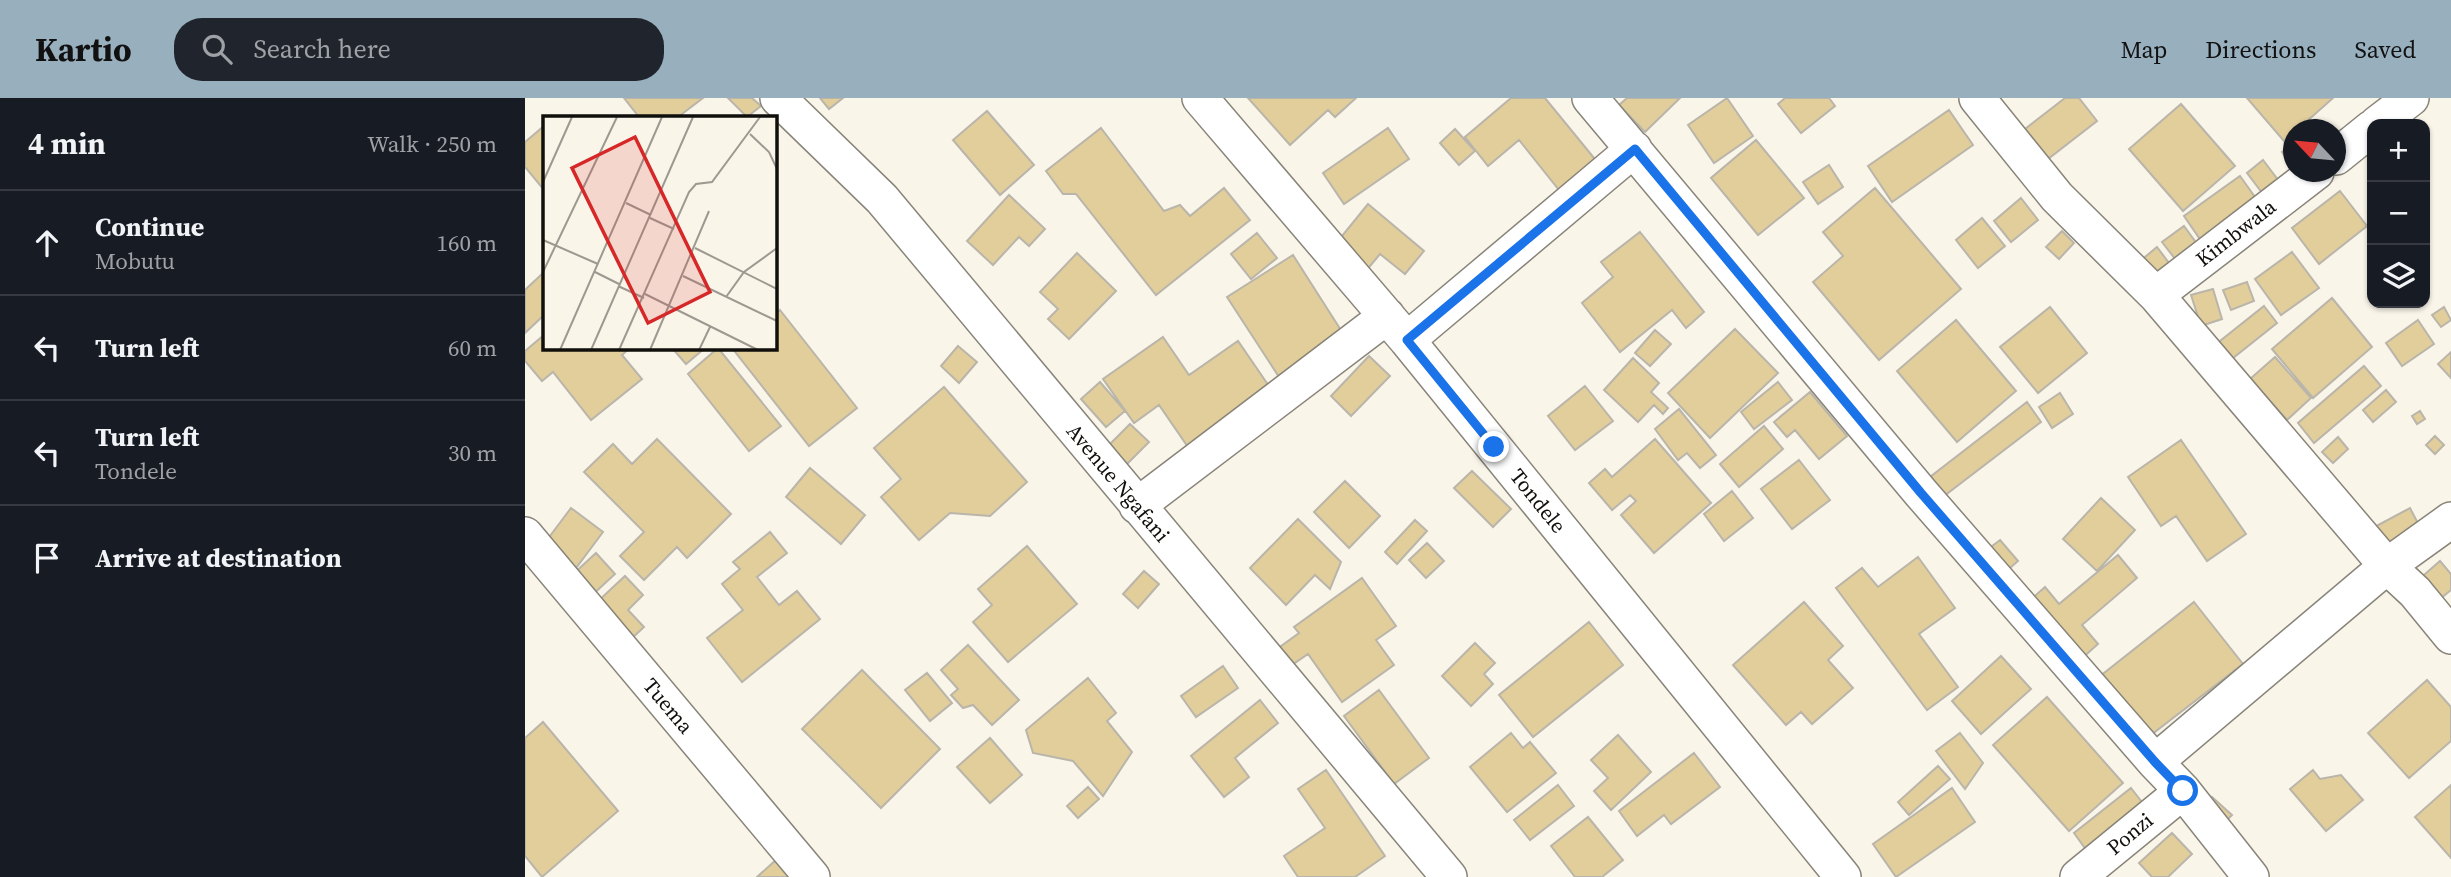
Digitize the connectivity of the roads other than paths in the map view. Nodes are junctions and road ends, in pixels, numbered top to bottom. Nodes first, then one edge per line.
1 (778, 98) edge
2 (1201, 98) edge
3 (1590, 98) edge
4 (1977, 98) edge
5 (2411, 98) edge
6 (2384, 119) edge
7 (2367, 132) edge
8 (2346, 148) edge
9 (1635, 149) junction
10 (2303, 182) edge
11 (2156, 295) junction
12 (1397, 328) junction
13 (1137, 506) junction
14 (2451, 520) edge
15 (525, 536) edge
16 (2387, 566) junction
17 (2451, 636) edge
18 (2155, 762) junction
19 (2183, 791) junction
20 (812, 877) edge
21 (1450, 877) edge
22 (1843, 877) edge
23 (2078, 877) edge
24 (2251, 877) edge

1 - 13 street, Avenue Ngafani
2 - 12 street, Tondele
3 - 9 street
4 - 11 street
5 - 6 street
7 - 8 street
9 - 12 street
9 - 18 street
10 - 11 street, Kimbwala
11 - 16 street
12 - 13 street
12 - 22 street, Tondele
13 - 21 street, Avenue Ngafani
14 - 16 street
15 - 20 street, Tuema
16 - 17 street
16 - 18 street
18 - 19 street
19 - 23 street, Ponzi
19 - 24 street

